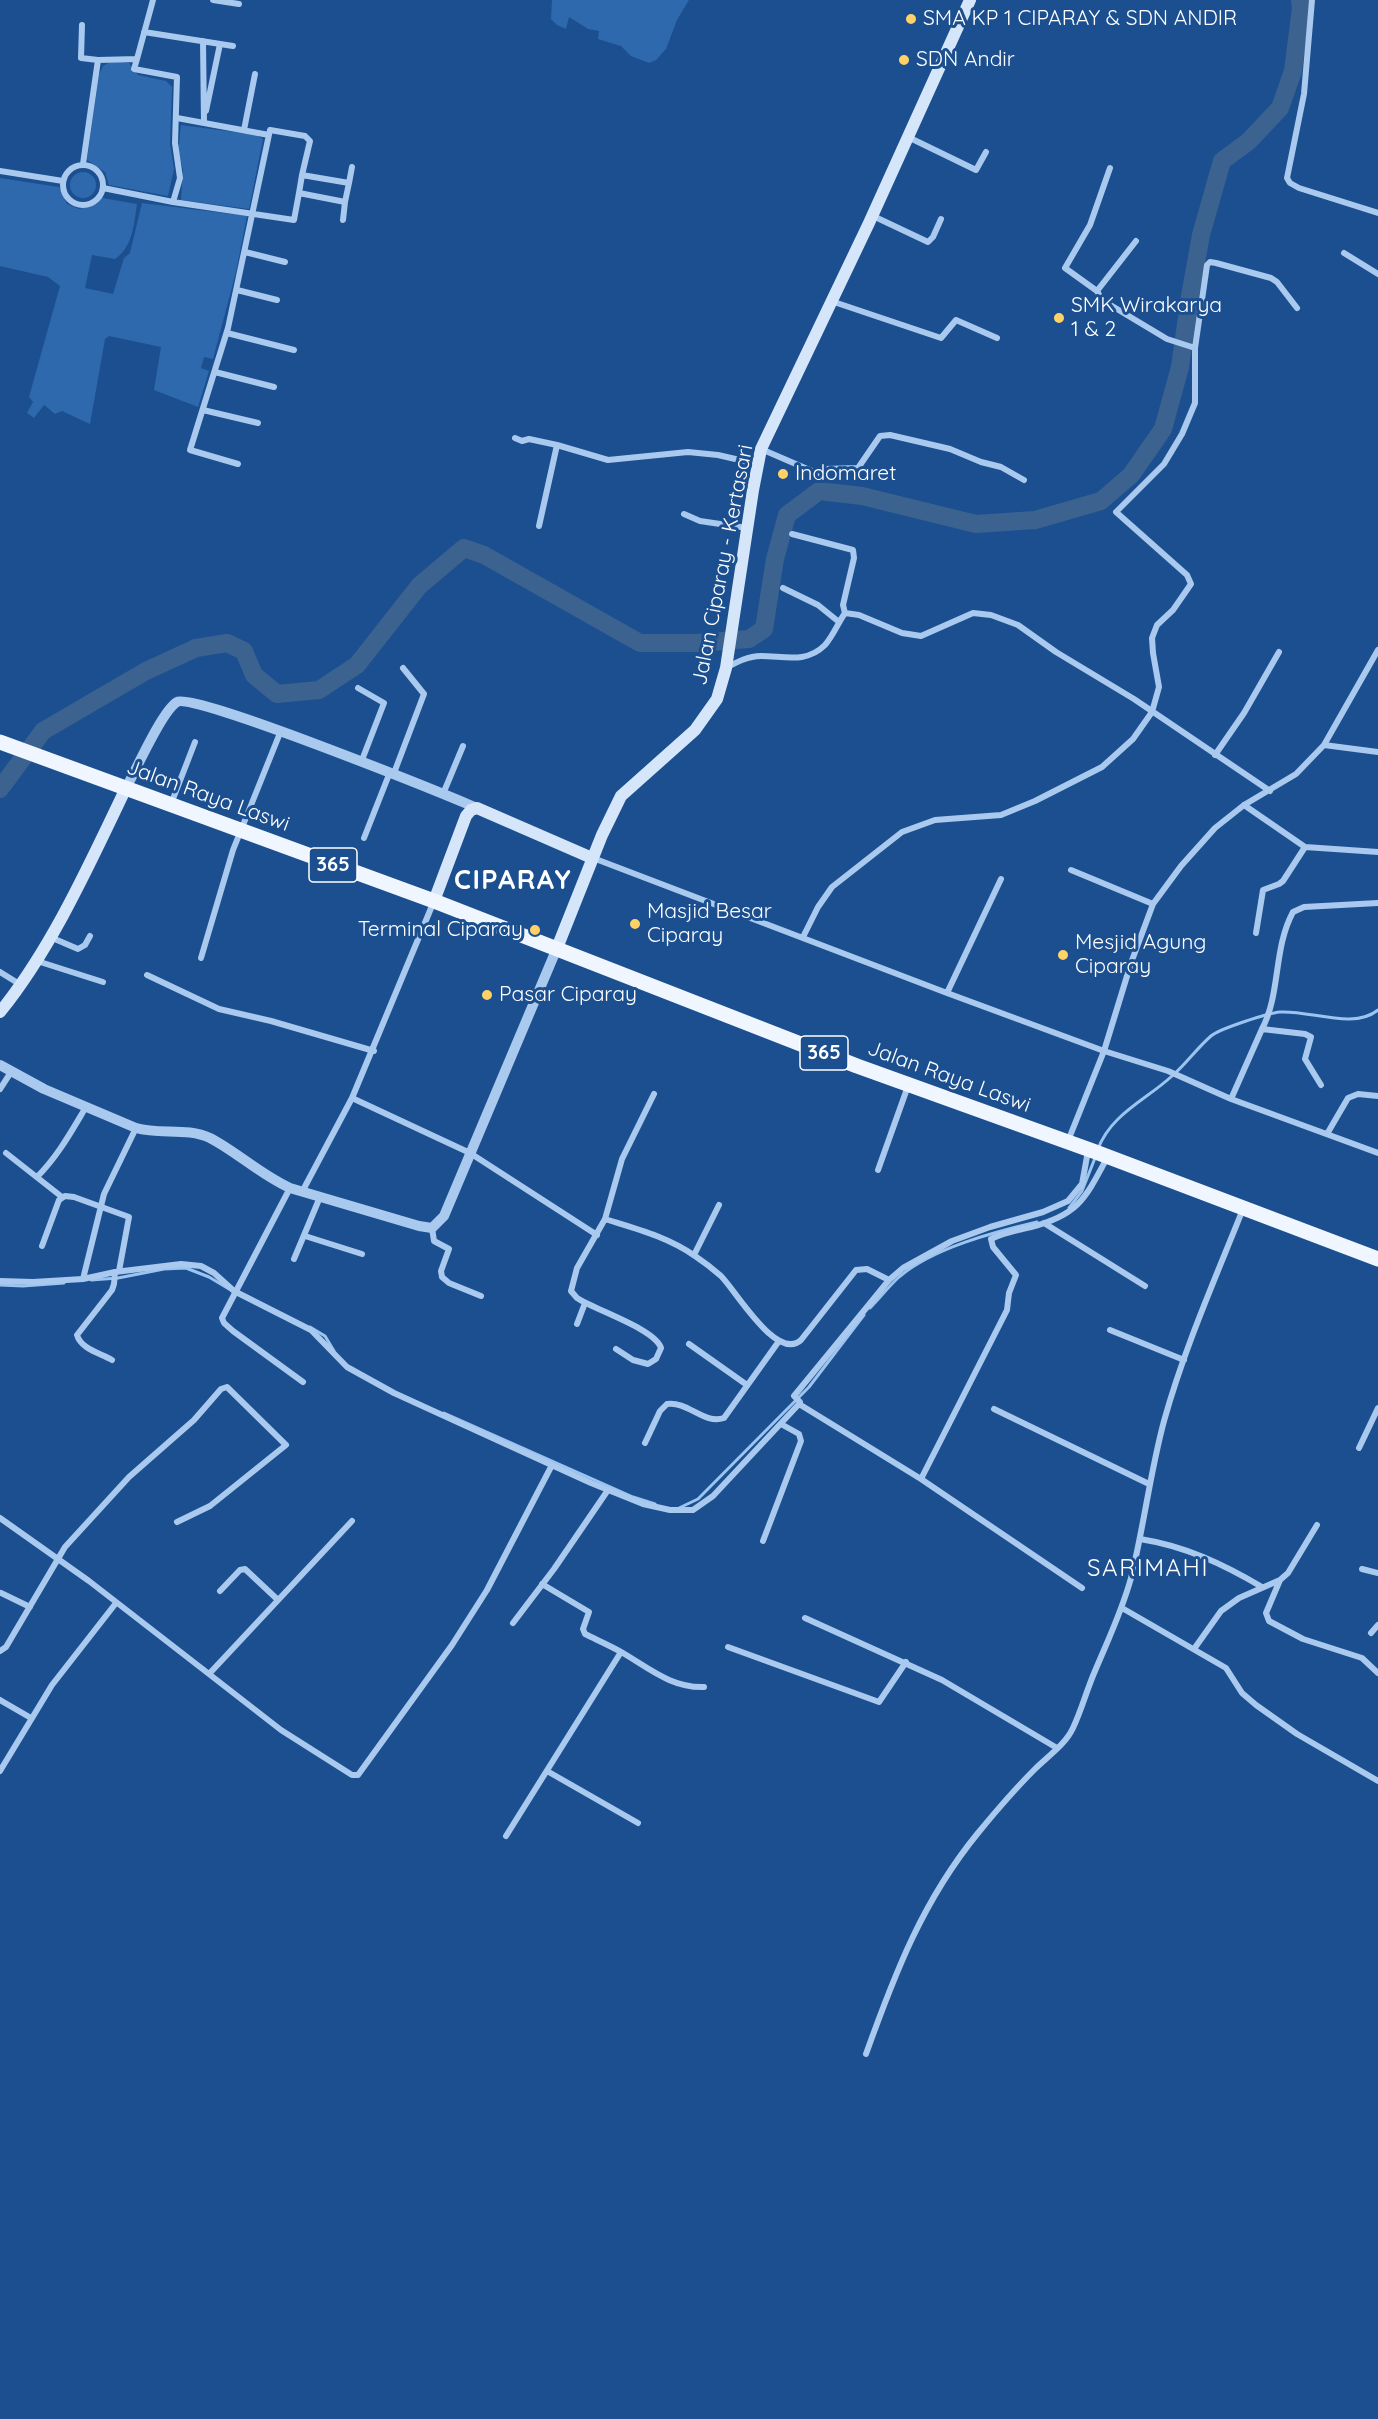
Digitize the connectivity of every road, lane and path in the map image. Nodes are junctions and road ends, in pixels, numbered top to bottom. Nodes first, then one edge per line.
1 (153, 0) edge
2 (213, 0) edge
3 (970, 0) edge
4 (1312, 0) edge
5 (239, 4) dead end
6 (82, 25) dead end
7 (144, 32) junction
8 (203, 41) junction
9 (220, 44) junction
10 (233, 46) dead end
11 (137, 59) junction
12 (99, 60) junction
13 (255, 74) dead end
14 (177, 118) junction
15 (204, 123) junction
16 (244, 130) junction
17 (269, 135) junction
18 (908, 136) junction
19 (986, 152) dead end
20 (83, 164) junction
21 (352, 167) dead end
22 (1110, 168) dead end
23 (0, 171) edge
24 (302, 175) junction
25 (63, 181) junction
26 (349, 183) junction
27 (103, 188) junction
28 (299, 193) junction
29 (173, 202) junction
30 (345, 202) junction
31 (254, 213) junction
32 (1378, 213) edge
33 (872, 216) junction
34 (941, 219) dead end
35 (343, 220) dead end
36 (1136, 241) dead end
37 (245, 252) junction
38 (1344, 253) dead end
39 (285, 262) dead end
40 (1378, 274) edge
41 (237, 290) junction
42 (1097, 291) junction
43 (277, 300) dead end
44 (831, 301) junction
45 (1296, 308) dead end
46 (227, 333) junction
47 (997, 338) dead end
48 (1195, 347) junction
49 (294, 350) dead end
50 (215, 372) junction
51 (274, 387) dead end
52 (203, 410) junction
53 (258, 423) dead end
54 (515, 438) dead end
55 (557, 445) junction
56 (761, 449) junction
57 (237, 464) dead end
58 (757, 464) junction
59 (1024, 480) dead end
60 (684, 514) dead end
61 (539, 526) dead end
62 (747, 528) junction
63 (792, 534) dead end
64 (783, 588) dead end
65 (845, 613) junction
66 (839, 622) junction
67 (1378, 650) edge
68 (1279, 652) dead end
69 (726, 664) junction
70 (403, 668) dead end
71 (358, 688) dead end
72 (1152, 712) junction
73 (280, 733) junction
74 (195, 742) dead end
75 (4, 744) edge
76 (1324, 745) junction
77 (463, 746) dead end
78 (1378, 752) edge
79 (1215, 755) junction
80 (362, 760) junction
81 (392, 772) junction
82 (126, 788) junction
83 (1270, 791) junction
84 (443, 794) junction
85 (171, 805) junction
86 (1244, 805) junction
87 (477, 808) junction
88 (242, 832) junction
89 (364, 838) dead end
90 (1305, 847) junction
91 (1378, 852) edge
92 (592, 858) junction
93 (1071, 870) dead end
94 (1001, 879) dead end
95 (434, 901) junction
96 (1378, 903) edge
97 (1153, 904) junction
98 (1256, 933) dead end
99 (50, 936) junction
100 (90, 936) dead end
101 (803, 938) junction
102 (557, 948) junction
103 (201, 958) dead end
104 (36, 961) junction
105 (0, 972) edge
106 (147, 975) dead end
107 (103, 982) dead end
108 (22, 985) junction
109 (947, 993) junction
110 (0, 1012) edge
111 (1262, 1029) junction
112 (374, 1051) junction
113 (1104, 1051) junction
114 (0, 1065) edge
115 (11, 1072) junction
116 (909, 1085) junction
117 (1321, 1085) dead end
118 (0, 1089) edge
119 (654, 1094) dead end
120 (1378, 1096) edge
121 (352, 1098) junction
122 (1231, 1099) junction
123 (86, 1107) junction
124 (136, 1128) junction
125 (1327, 1134) junction
126 (1068, 1142) junction
127 (6, 1153) dead end
128 (470, 1153) junction
129 (1098, 1153) junction
130 (1378, 1154) edge
131 (878, 1170) dead end
132 (37, 1177) junction
133 (290, 1188) junction
134 (302, 1192) junction
135 (62, 1197) junction
136 (321, 1197) junction
137 (719, 1205) dead end
138 (100, 1208) junction
139 (1243, 1208) junction
140 (1057, 1213) junction
141 (605, 1219) junction
142 (1044, 1224) junction
143 (432, 1228) junction
144 (992, 1232) junction
145 (597, 1235) junction
146 (305, 1236) junction
147 (42, 1246) dead end
148 (362, 1254) dead end
149 (694, 1255) junction
150 (294, 1259) dead end
151 (1378, 1259) edge
152 (116, 1276) junction
153 (83, 1279) junction
154 (889, 1280) junction
155 (0, 1281) edge
156 (1145, 1287) dead end
157 (234, 1291) junction
158 (481, 1296) dead end
159 (585, 1303) junction
160 (577, 1324) dead end
161 (1110, 1330) dead end
162 (778, 1341) junction
163 (689, 1344) dead end
164 (616, 1348) dead end
165 (112, 1360) dead end
166 (1184, 1360) junction
167 (303, 1382) dead end
168 (747, 1385) junction
169 (798, 1402) junction
170 (1378, 1408) edge
171 (994, 1409) dead end
172 (781, 1425) junction
173 (645, 1443) dead end
174 (1359, 1449) dead end
175 (552, 1465) junction
176 (921, 1479) junction
177 (1149, 1484) junction
178 (608, 1490) junction
179 (0, 1518) edge
180 (352, 1521) dead end
181 (177, 1522) dead end
182 (1317, 1525) dead end
183 (1140, 1539) junction
184 (763, 1541) dead end
185 (58, 1559) junction
186 (1362, 1569) dead end
187 (1378, 1573) edge
188 (1280, 1580) junction
189 (542, 1584) junction
190 (1262, 1587) junction
191 (1082, 1588) dead end
192 (220, 1590) dead end
193 (1, 1593) edge
194 (278, 1600) junction
195 (116, 1603) junction
196 (30, 1607) junction
197 (1122, 1608) junction
198 (805, 1618) dead end
199 (513, 1623) dead end
200 (1378, 1625) edge
201 (1371, 1633) dead end
202 (728, 1647) dead end
203 (1194, 1649) junction
204 (0, 1651) edge
205 (621, 1652) junction
206 (906, 1662) junction
207 (1378, 1673) edge
208 (209, 1674) junction
209 (704, 1687) dead end
210 (0, 1700) edge
211 (31, 1718) junction
212 (1057, 1748) junction
213 (0, 1771) edge
214 (547, 1771) junction
215 (1378, 1781) edge
216 (638, 1823) dead end
217 (506, 1836) dead end
218 (866, 2054) dead end

1 - 7 street
2 - 5 street
3 - 18 main road, Jalan Ciparay - Kertasari
4 - 32 street
6 - 12 street
7 - 8 street
7 - 11 street
8 - 9 street
8 - 15 street
9 - 10 street
9 - 15 street
11 - 12 street
11 - 14 street
12 - 20 street
13 - 16 street
14 - 15 street
14 - 29 street
15 - 16 street
16 - 17 street
17 - 24 street
17 - 31 street
18 - 19 street
18 - 33 main road, Jalan Ciparay - Kertasari
20 - 25 street
20 - 27 street
21 - 26 street
22 - 42 street
23 - 25 street
24 - 26 street
24 - 28 street
25 - 27 street
26 - 30 street
27 - 29 street
28 - 30 street
28 - 31 street
29 - 31 street
30 - 35 street
31 - 37 street
33 - 34 street
33 - 44 main road, Jalan Ciparay - Kertasari
36 - 42 street
37 - 39 street
37 - 41 street
38 - 40 street
41 - 43 street
41 - 46 street
42 - 48 street
44 - 47 street
44 - 56 main road, Jalan Ciparay - Kertasari
45 - 48 street
46 - 49 street
46 - 50 street
48 - 72 street
50 - 51 street
50 - 52 street
52 - 53 street
52 - 57 street
54 - 55 street
55 - 58 street
55 - 61 street
56 - 58 main road, Jalan Ciparay - Kertasari
56 - 59 street
58 - 62 main road, Jalan Ciparay - Kertasari
60 - 62 street
62 - 69 main road, Jalan Ciparay - Kertasari
63 - 65 street
64 - 66 street
65 - 66 street
65 - 72 street
66 - 69 street
67 - 76 street
68 - 79 street
69 - 92 main road, Jalan Ciparay - Kertasari
70 - 81 street
71 - 80 street
72 - 79 street
72 - 101 street
73 - 80 street
73 - 82 street
73 - 88 street
74 - 85 street
75 - 82 main road, Jalan Raya Laswi / 365
76 - 78 street
76 - 83 street
77 - 84 street
79 - 83 street
80 - 81 street
81 - 84 street
81 - 89 street
82 - 85 main road, Jalan Raya Laswi / 365
82 - 99 main road
83 - 86 street
84 - 87 street
85 - 88 main road, Jalan Raya Laswi / 365
86 - 90 street
86 - 97 street
87 - 92 main road
87 - 95 main road
88 - 95 main road, Jalan Raya Laswi / 365
88 - 103 street
90 - 91 street
90 - 98 street
92 - 101 street
92 - 102 main road, Jalan Ciparay - Kertasari
93 - 97 street
94 - 109 street
95 - 102 main road, Jalan Raya Laswi / 365
95 - 112 street
96 - 111 street
97 - 113 street
99 - 100 street
99 - 104 main road
101 - 109 street
102 - 116 main road, Jalan Raya Laswi / 365
102 - 128 street
104 - 107 street
104 - 108 main road
105 - 108 street
106 - 112 street
108 - 110 main road
109 - 113 street
111 - 117 street
111 - 122 street
112 - 121 street
113 - 122 street
113 - 126 street
114 - 115 street
115 - 118 street
115 - 123 street
116 - 126 main road, Jalan Raya Laswi / 365
116 - 131 street
119 - 141 street
120 - 125 street
121 - 128 street
121 - 134 street
122 - 125 street
123 - 124 street
123 - 132 street
124 - 133 street
124 - 138 street
125 - 130 street
126 - 129 main road, Jalan Raya Laswi / 365
127 - 132 street
128 - 143 street
128 - 145 street
129 - 139 main road, Jalan Raya Laswi / 365
129 - 140 street
129 - 140 street
132 - 135 street
133 - 134 street
133 - 157 street
134 - 136 street
135 - 138 street
135 - 147 street
136 - 143 street
136 - 146 street
137 - 149 street
138 - 152 street
138 - 153 street
139 - 151 main road, Jalan Raya Laswi / 365
139 - 166 street
140 - 142 street
140 - 144 street
141 - 145 street
141 - 149 street
142 - 144 street
142 - 156 street
143 - 158 street
144 - 154 street
144 - 176 street
145 - 159 street
146 - 148 street
146 - 150 street
149 - 162 street
152 - 153 street
152 - 157 street
152 - 165 street
153 - 155 street
154 - 162 street
154 - 169 street
157 - 167 street
157 - 175 street
159 - 160 street
159 - 164 street
161 - 166 street
162 - 168 street
163 - 168 street
166 - 177 street
168 - 173 street
169 - 172 street
169 - 176 street
170 - 174 street
171 - 177 street
172 - 178 street
172 - 184 street
175 - 178 street
175 - 208 street
176 - 191 street
177 - 183 street
178 - 189 street
179 - 185 street
180 - 194 street
181 - 185 street
182 - 188 street
183 - 190 street
183 - 197 street
185 - 195 street
185 - 196 street
186 - 187 street
188 - 190 street
188 - 207 street
189 - 199 street
189 - 205 street
190 - 203 street
192 - 194 street
193 - 196 street
194 - 208 street
195 - 208 street
195 - 211 street
196 - 204 street
197 - 203 street
197 - 212 street
198 - 206 street
200 - 201 street
202 - 206 street
203 - 215 street
205 - 209 street
205 - 214 street
206 - 212 street
210 - 211 street
211 - 213 street
212 - 218 street
214 - 216 street
214 - 217 street

